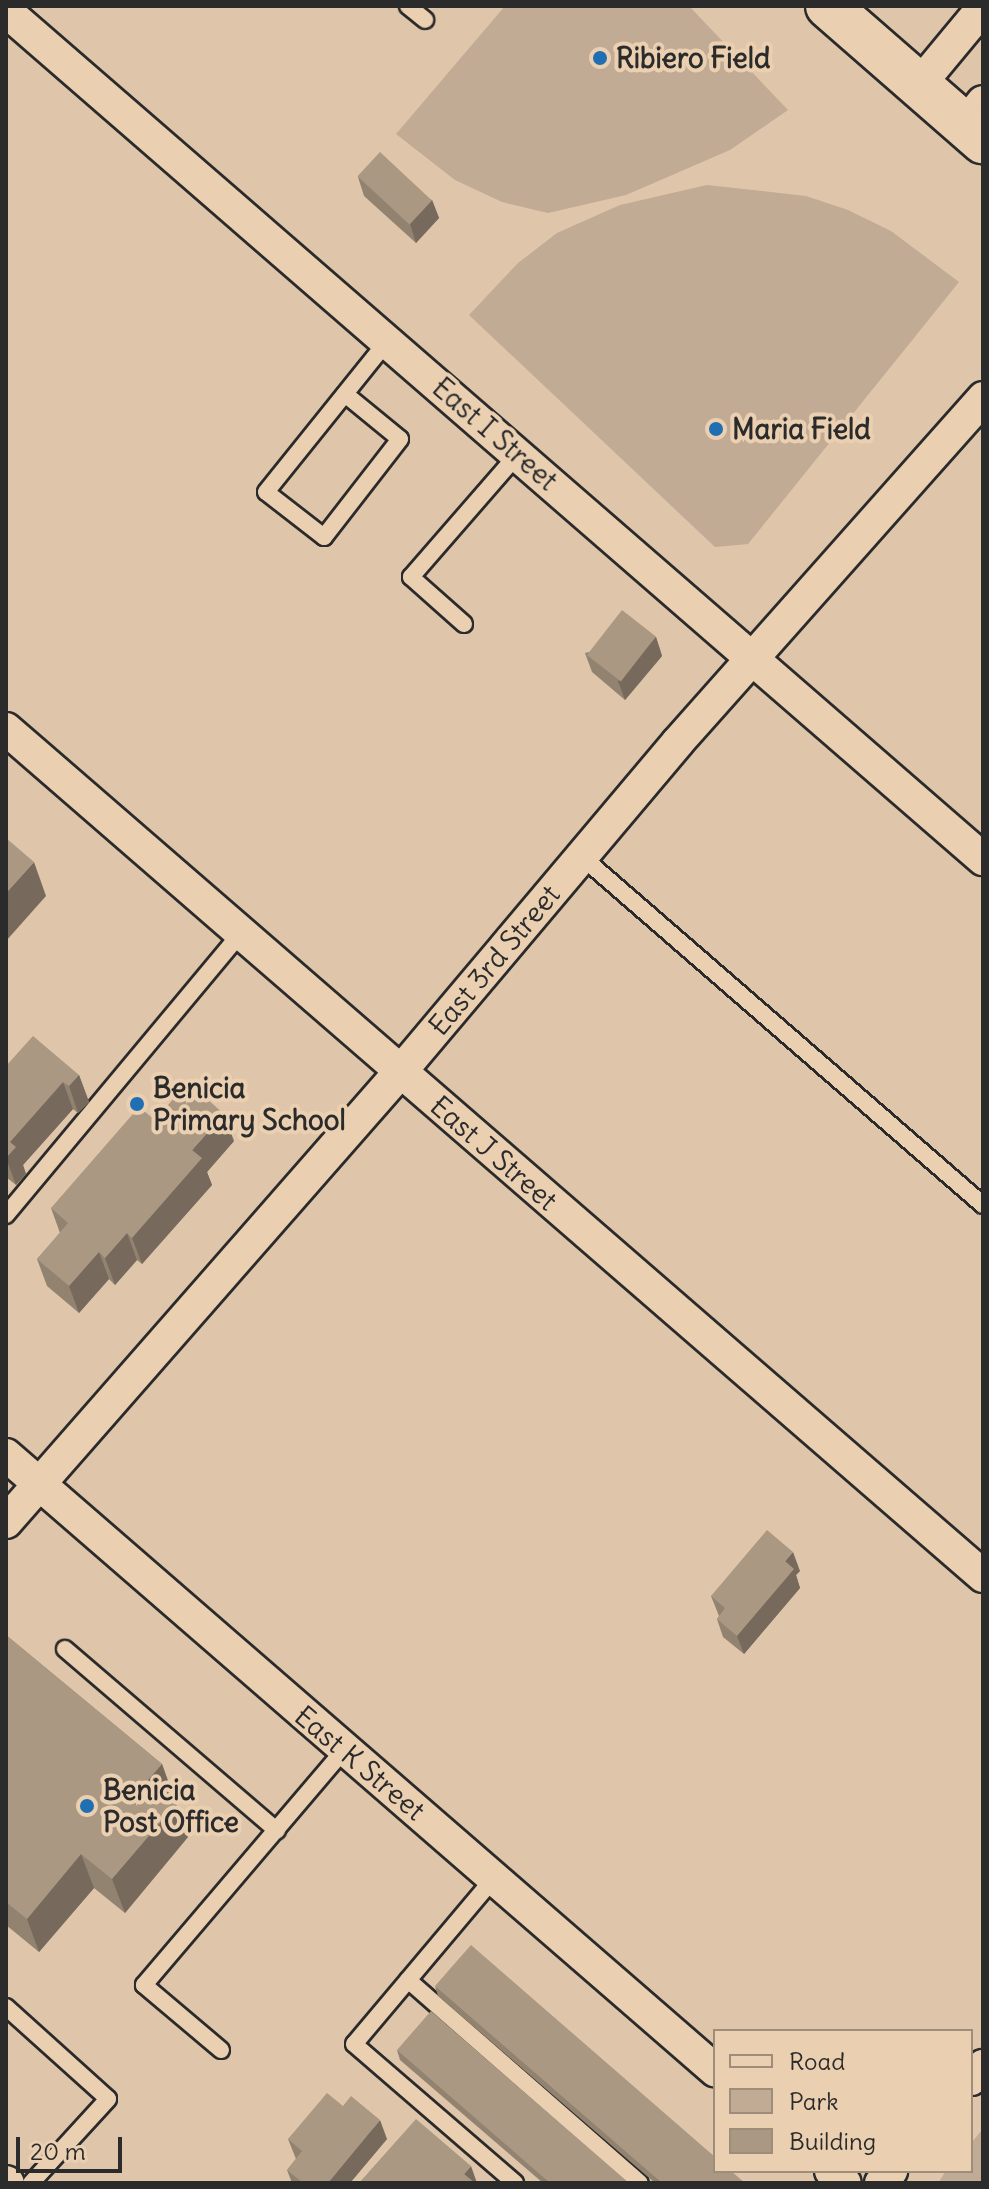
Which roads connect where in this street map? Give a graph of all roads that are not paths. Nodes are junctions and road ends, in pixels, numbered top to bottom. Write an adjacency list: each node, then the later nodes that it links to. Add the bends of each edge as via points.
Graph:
1 (408, 6): 5 (lane)
2 (828, 6): 6 (street)
3 (983, 8): 6 (street)
4 (6, 11): 8 (street, East I Street)
5 (425, 20)
6 (919, 85): 7 (street)
7 (977, 123)
8 (388, 340): 9 (lane); 11 (street, East I Street)
9 (345, 394): 9 (lane, via 266,492 324,537 400,439)
10 (983, 398): 13 (street, East 3rd Street)
11 (518, 454): 12 (lane, via 411,577); 13 (street, East I Street)
12 (464, 624)
13 (753, 658): 15 (street, East 3rd Street); 16 (street, East I Street)
14 (6, 729): 17 (street, East J Street)
15 (581, 856): 18 (street, East 3rd Street); 19 (lane)
16 (983, 859)
17 (241, 933): 18 (street, East J Street); 20 (lane)
18 (401, 1071): 22 (street, East 3rd Street); 24 (street, East J Street)
19 (983, 1205)
20 (6, 1215)
21 (6, 1455): 22 (street, East K Street)
22 (38, 1484): 23 (street, East 3rd Street); 26 (street, East K Street)
23 (6, 1522)
24 (983, 1576)
25 (65, 1649): 27 (lane)
26 (344, 1750): 27 (lane); 28 (street, East K Street)
27 (277, 1831): 31 (lane, via 144,1985)
28 (494, 1878): 29 (lane); 32 (street, East K Street)
29 (408, 1980): 34 (lane, via 354,2044); 35 (lane)
30 (6, 2007): 33 (lane, via 108,2099)
31 (221, 2050)
32 (713, 2068)
33 (31, 2183)
34 (515, 2183)
35 (640, 2183)

